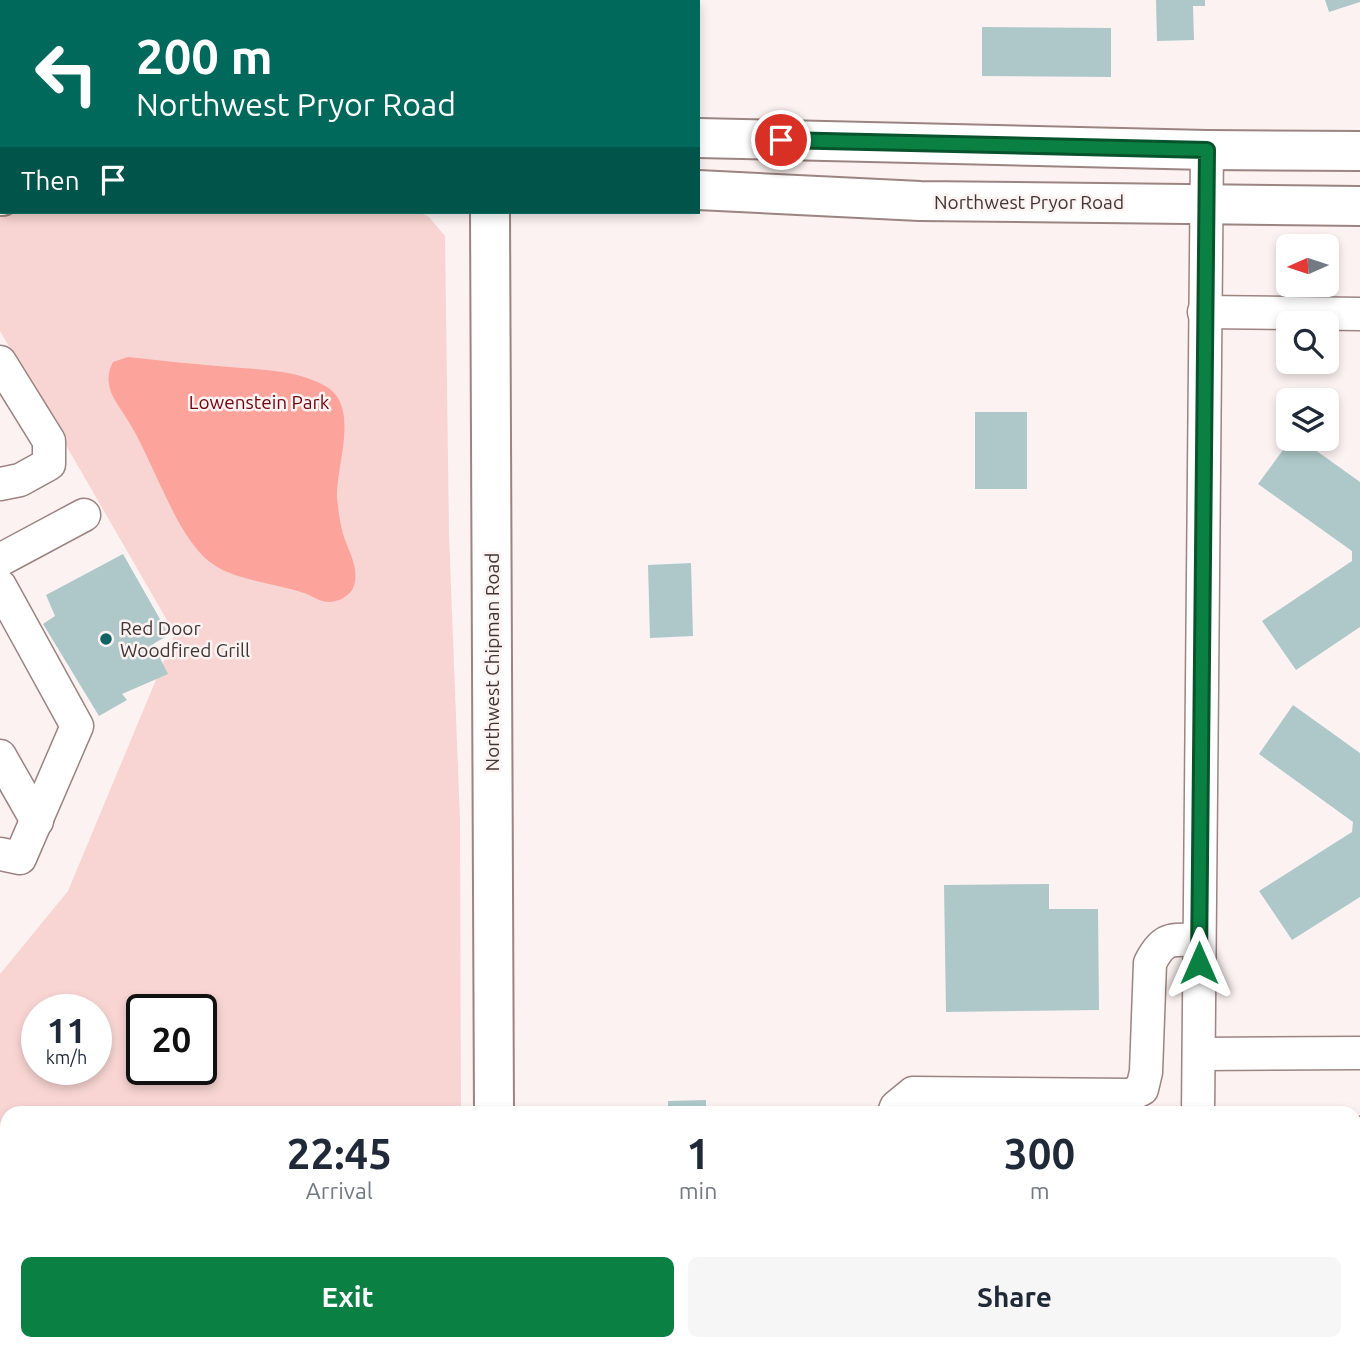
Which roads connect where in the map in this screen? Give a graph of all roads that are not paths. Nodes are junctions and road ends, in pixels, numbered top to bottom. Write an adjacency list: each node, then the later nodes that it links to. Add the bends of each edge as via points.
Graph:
1 (700, 138): 2 (main road)
2 (1207, 150): 3 (main road); 5 (lane)
3 (1360, 151)
4 (700, 190): 5 (main road, Northwest Pryor Road, via 919,201)
5 (1205, 204): 6 (main road, Northwest Pryor Road); 8 (lane)
6 (1360, 206)
7 (490, 214): 22 (main road, Northwest Chipman Road)
8 (1204, 312): 9 (lane); 18 (lane)
9 (1360, 314)
10 (0, 362): 11 (lane, via 49,441 49,464)
11 (7, 489)
12 (84, 516): 13 (lane)
13 (0, 560)
14 (0, 586): 16 (lane, via 77,726)
15 (0, 756): 16 (lane)
16 (37, 821): 17 (lane, via 20,858)
17 (0, 854)
18 (1199, 940): 19 (lane); 21 (lane, via 1172,940 1158,947 1150,962)
19 (1199, 1054): 20 (lane); 24 (lane)
20 (1360, 1054)
21 (1142, 1101): 23 (lane, via 1130,1095 913,1093)
22 (494, 1106)
23 (897, 1106)
24 (1198, 1106)

